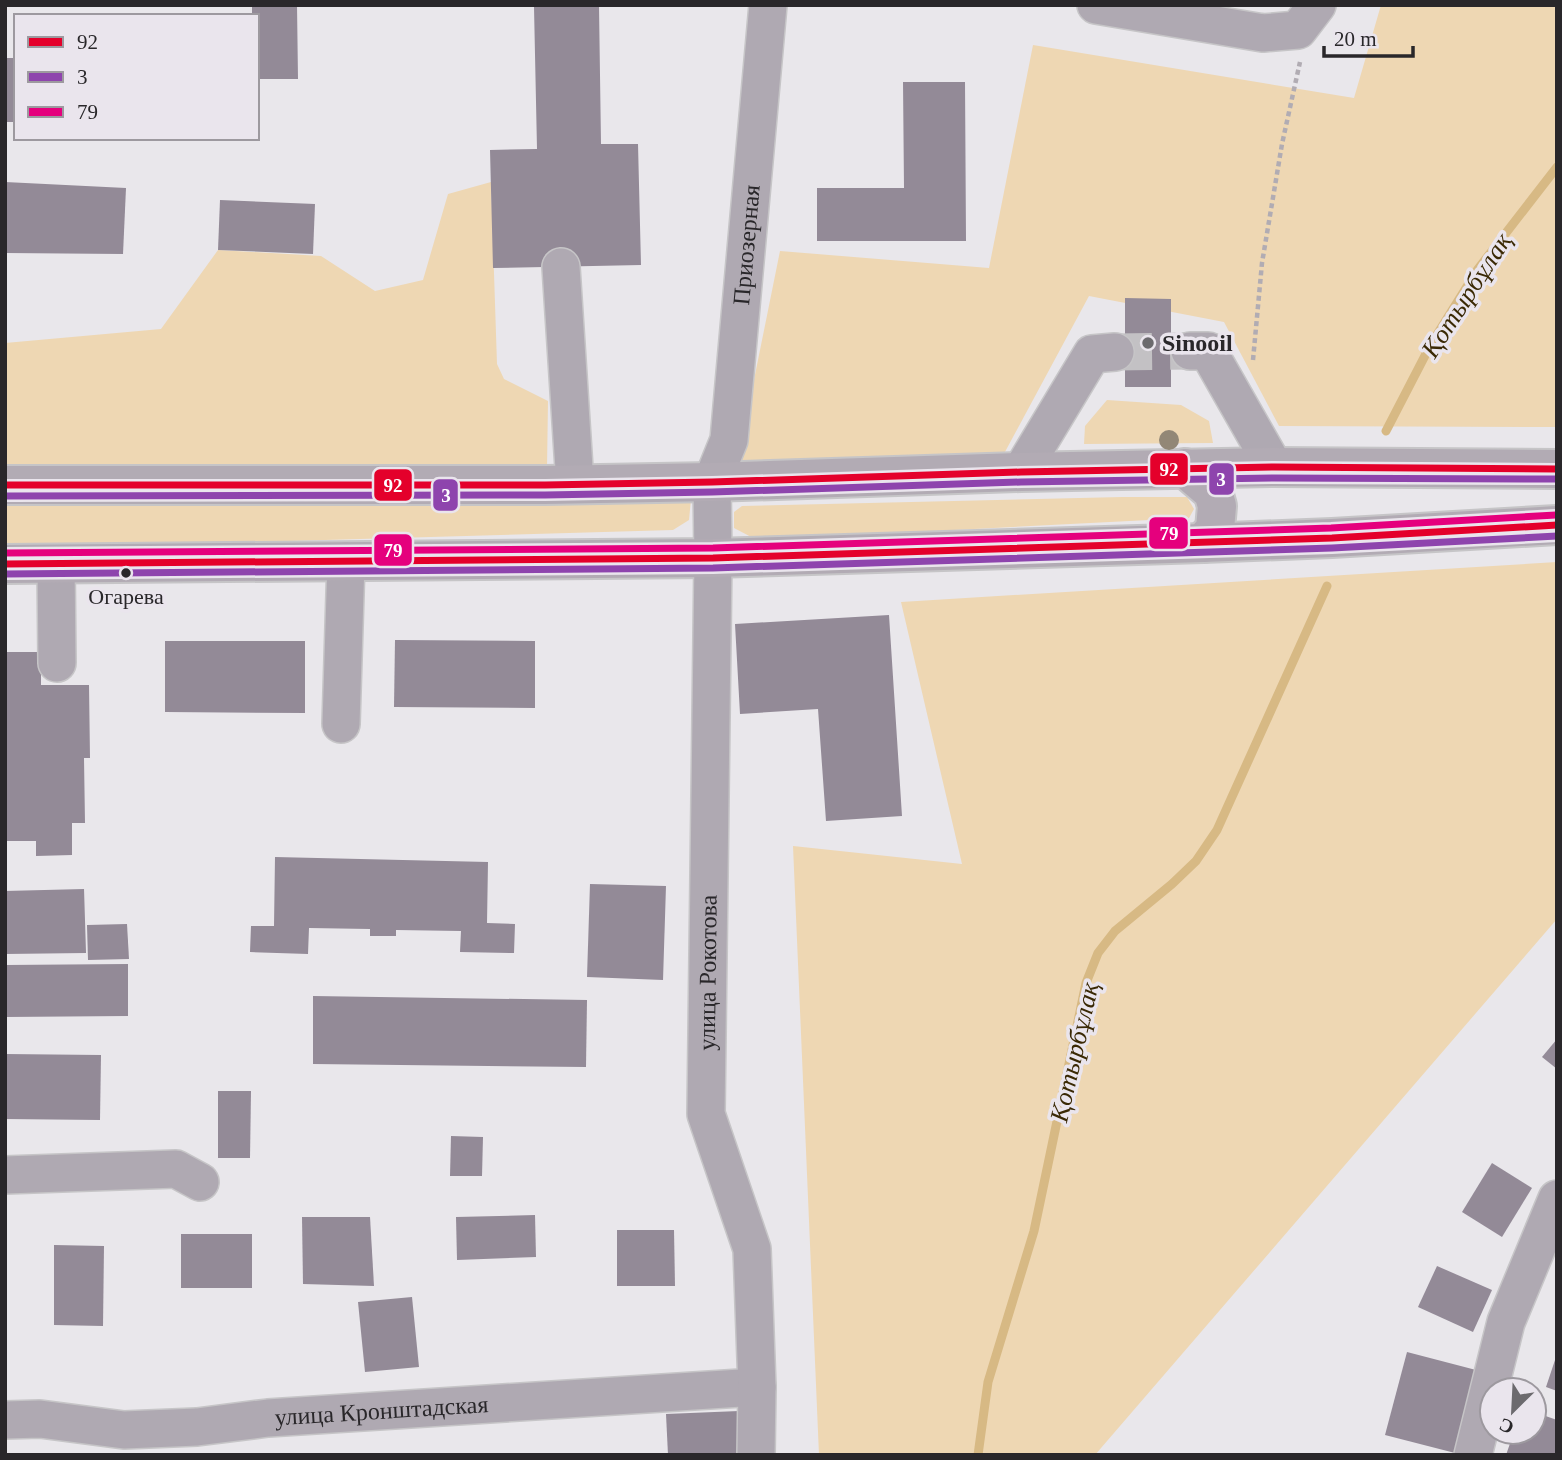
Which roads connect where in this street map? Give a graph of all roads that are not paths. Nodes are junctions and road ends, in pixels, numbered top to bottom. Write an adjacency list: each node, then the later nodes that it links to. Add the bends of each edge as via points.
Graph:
1 (768, 5): 11 (street, Приозерная, via 729,440)
2 (1096, 5): 3 (street, via 1263,33)
3 (1307, 18)
4 (561, 267): 12 (street)
5 (1190, 351): 7 (street, via 1208,351)
6 (1115, 352): 10 (street, via 1092,354)
7 (1274, 467): 8 (main road); 9 (main road)
8 (1185, 468): 10 (main road); 15 (main road, via 1213,492 1217,506 1214,529)
9 (1557, 468)
10 (1021, 472): 11 (main road)
11 (712, 482): 12 (main road); 16 (street, улица Рокотова)
12 (575, 484): 13 (main road)
13 (5, 485)
14 (1557, 524): 15 (main road)
15 (1203, 543): 16 (main road)
16 (713, 558): 17 (main road); 25 (street, улица Рокотова, via 706,1114 751,1249)
17 (346, 561): 19 (main road); 21 (street)
18 (5, 564): 19 (main road)
19 (57, 564): 20 (street)
20 (57, 663)
21 (341, 724)
22 (5, 1175): 23 (street, via 176,1169)
23 (200, 1182)
24 (1557, 1199): 28 (street, via 1506,1322)
25 (757, 1387): 26 (street, улица Кронштадская, via 268,1418 185,1428 124,1430 40,1419); 27 (street, улица Рокотова)
26 (5, 1420)
27 (756, 1455)
28 (1473, 1455)

